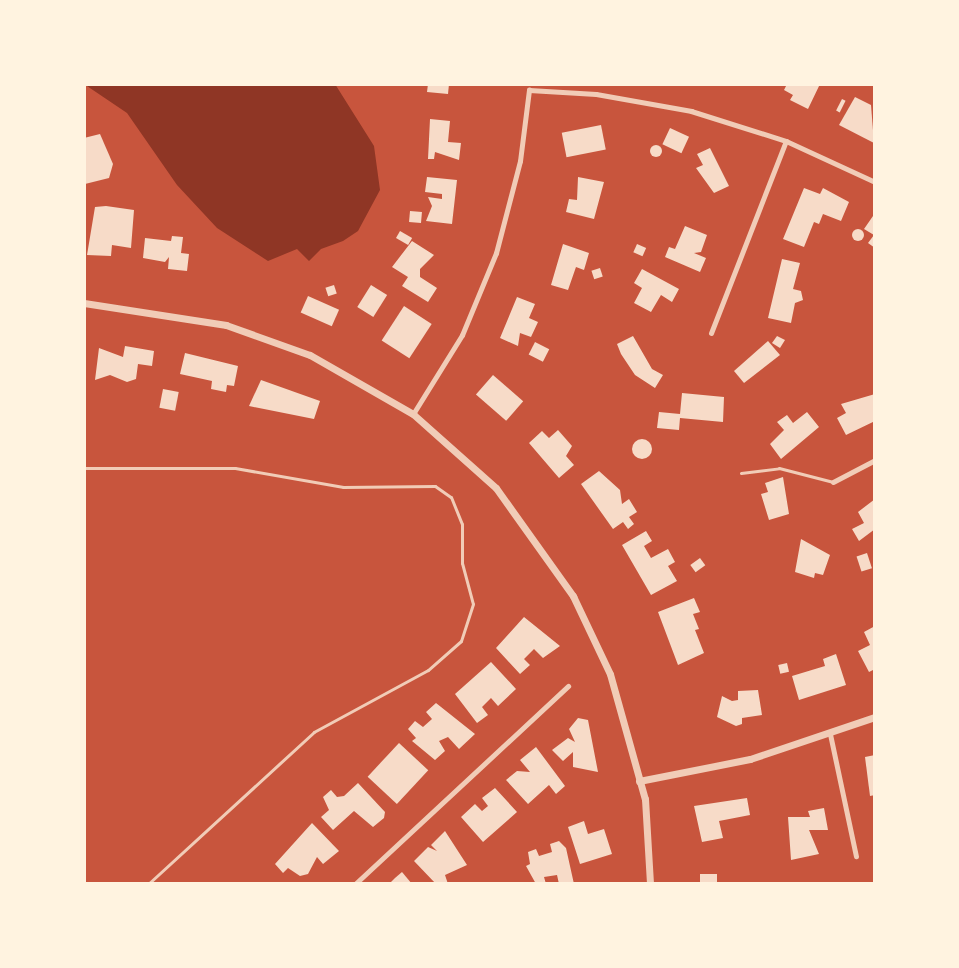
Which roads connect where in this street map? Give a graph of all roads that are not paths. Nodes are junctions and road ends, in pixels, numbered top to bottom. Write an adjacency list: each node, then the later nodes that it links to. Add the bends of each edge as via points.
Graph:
1 (526, 87): 2 (street, via 642,101); 6 (street, via 520,161 496,253 462,335)
2 (786, 141): 3 (street); 5 (street)
3 (875, 182)
4 (84, 303): 6 (street, via 186,316 267,338 342,371)
5 (711, 333)
6 (413, 414): 14 (street, via 496,488 567,585 610,674)
7 (875, 460): 10 (street)
8 (84, 468): 16 (lane, via 235,468 343,487 435,486 451,497 462,524 462,563 473,604 461,641 428,670 306,739)
9 (741, 473): 10 (lane, via 779,468)
10 (833, 482)
11 (568, 686): 17 (street)
12 (875, 717): 13 (street)
13 (830, 734): 14 (street, via 750,759); 15 (street)
14 (639, 781): 18 (street)
15 (856, 856)
16 (148, 884)
17 (355, 884)
18 (650, 884)

